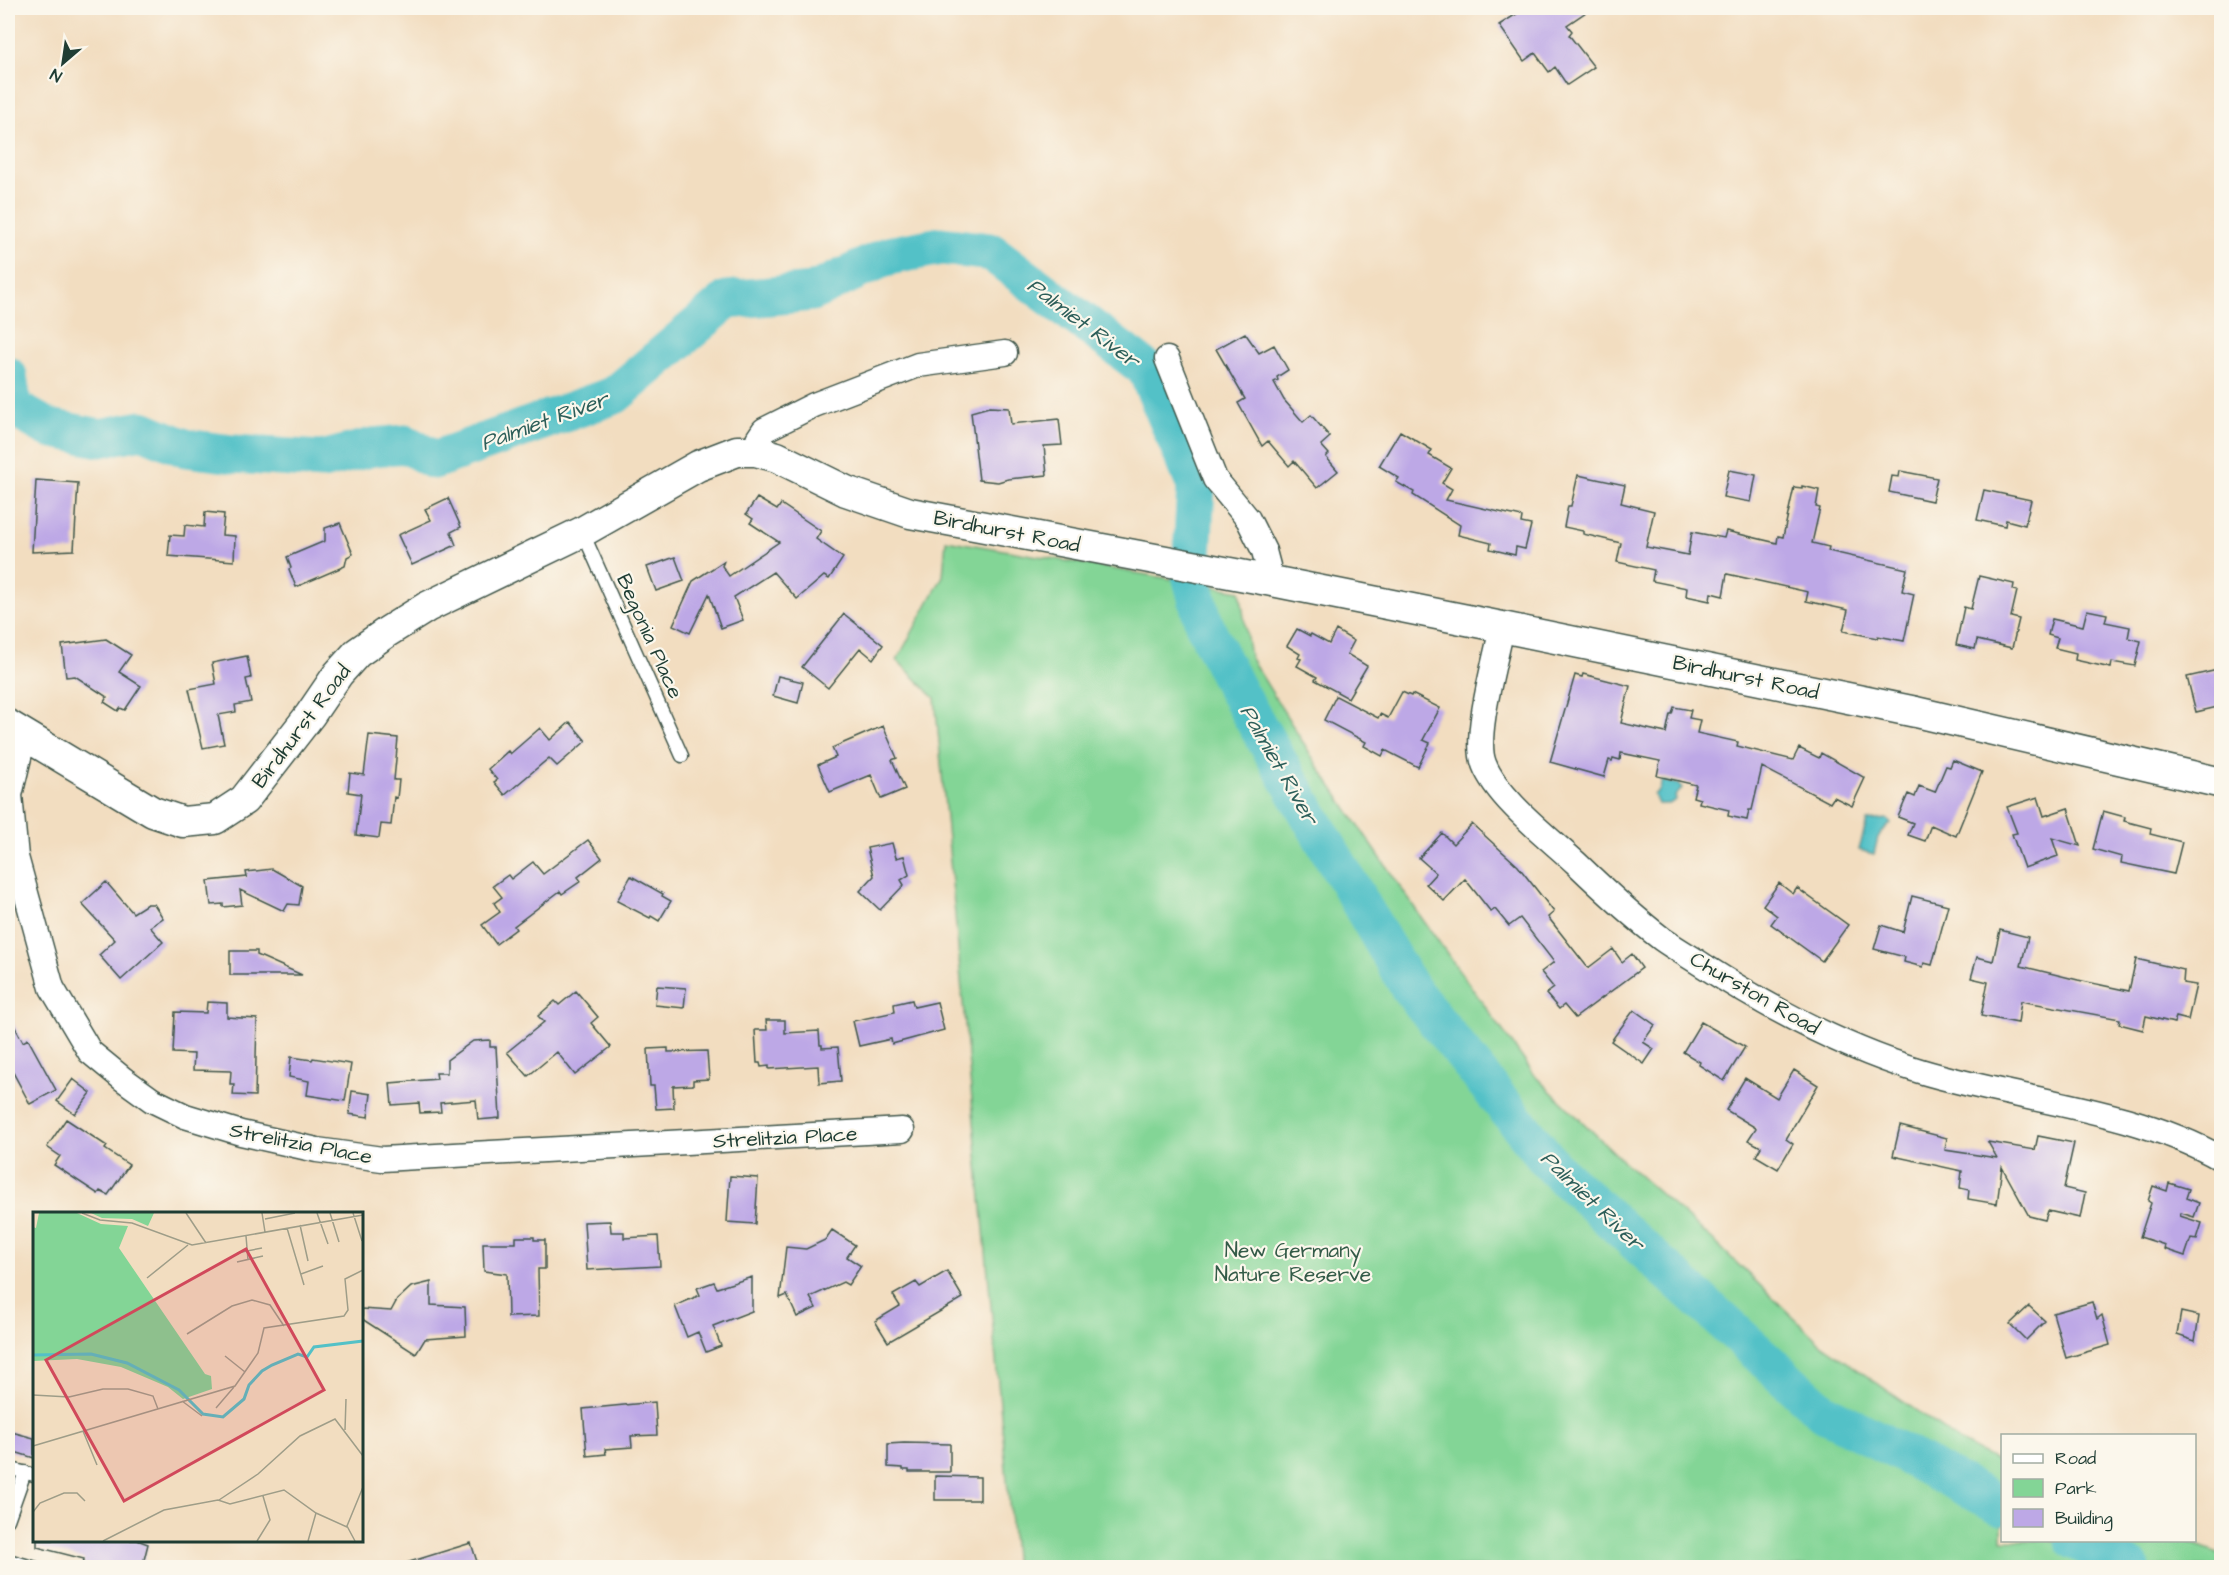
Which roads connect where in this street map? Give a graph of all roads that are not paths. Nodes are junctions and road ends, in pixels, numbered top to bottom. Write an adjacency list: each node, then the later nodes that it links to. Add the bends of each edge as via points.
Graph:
1 (1005, 353): 3 (street, via 918,365 825,401 764,430)
2 (1167, 358): 5 (street, via 1215,479 1248,519 1264,551)
3 (756, 451): 4 (street, Birdhurst Road, via 737,451 698,466); 5 (street, Birdhurst Road, via 777,457 846,491 910,513)
4 (582, 532): 7 (street, Birdhurst Road, via 427,607 357,653 256,787 244,800 214,819 183,822 153,812); 8 (lane, Begonia Place)
5 (1255, 578): 6 (street, Birdhurst Road)
6 (1502, 627): 9 (street, Birdhurst Road, via 1916,712); 11 (street, Churston Road, via 1484,717 1484,763 1509,799 1662,939 1758,999 1879,1057 2164,1131)
7 (19, 731): 10 (street, Strelitzia Place, via 20,753 10,795 16,857 52,988 90,1052 152,1100 185,1116 316,1150 382,1159)
8 (682, 756)
9 (2222, 783)
10 (902, 1130)
11 (2222, 1159)
12 (8, 1467): 13 (lane)
13 (30, 1474): 14 (lane)
14 (8, 1520)
15 (8, 1560): 16 (lane)
16 (36, 1568)

